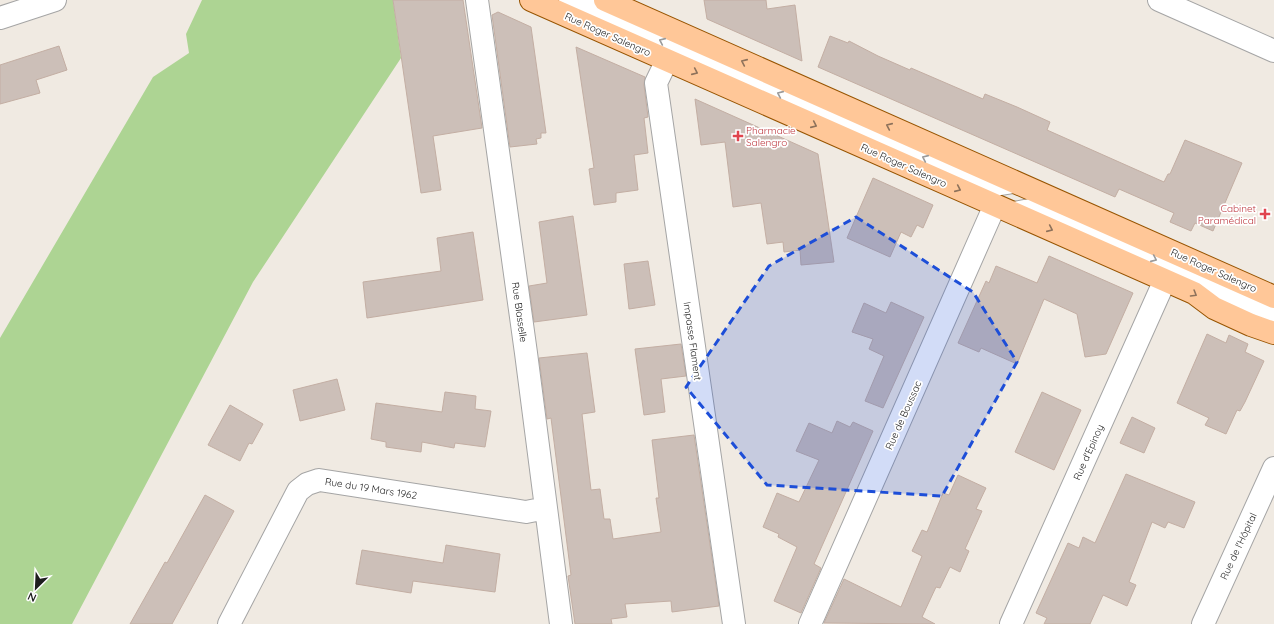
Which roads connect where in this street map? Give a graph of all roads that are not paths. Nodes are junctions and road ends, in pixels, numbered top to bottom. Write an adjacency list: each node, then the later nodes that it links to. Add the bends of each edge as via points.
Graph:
1 (54, 0): 7 (street)
2 (477, 0): 17 (street, Rue Blasselle)
3 (531, 0): 9 (main road, Rue Roger Salengro)
4 (570, 0): 10 (street, one-way to 4, via 988,186)
5 (605, 0): 10 (main road, Rue Roger Salengro, one-way to 5)
6 (1159, 0): 8 (street)
7 (0, 18)
8 (1274, 51)
9 (667, 60): 11 (main road, Rue Roger Salengro, one-way to 11); 20 (street, Impasse Flament, via 656,83)
10 (1014, 182): 13 (main road, Rue Roger Salengro)
11 (1005, 209): 12 (main road, Rue Roger Salengro, one-way to 12); 14 (street, one-way to 14, via 1040,208 1259,306); 21 (street, Rue de Boussac)
12 (1165, 280): 15 (main road, Rue Roger Salengro, one-way to 15, via 1194,293 1214,308); 22 (street, Rue d'Epinoy)
13 (1274, 297)
14 (1274, 316)
15 (1274, 333)
16 (1274, 468): 23 (street, Rue de l'Hôpital)
17 (546, 508): 18 (street, Rue du 19 Mars 1962, via 526,512 319,480 307,484 298,491); 19 (street, Rue Blasselle)
18 (229, 624)
19 (561, 624)
20 (734, 624)
21 (810, 624)
22 (1012, 624)
23 (1202, 624)

